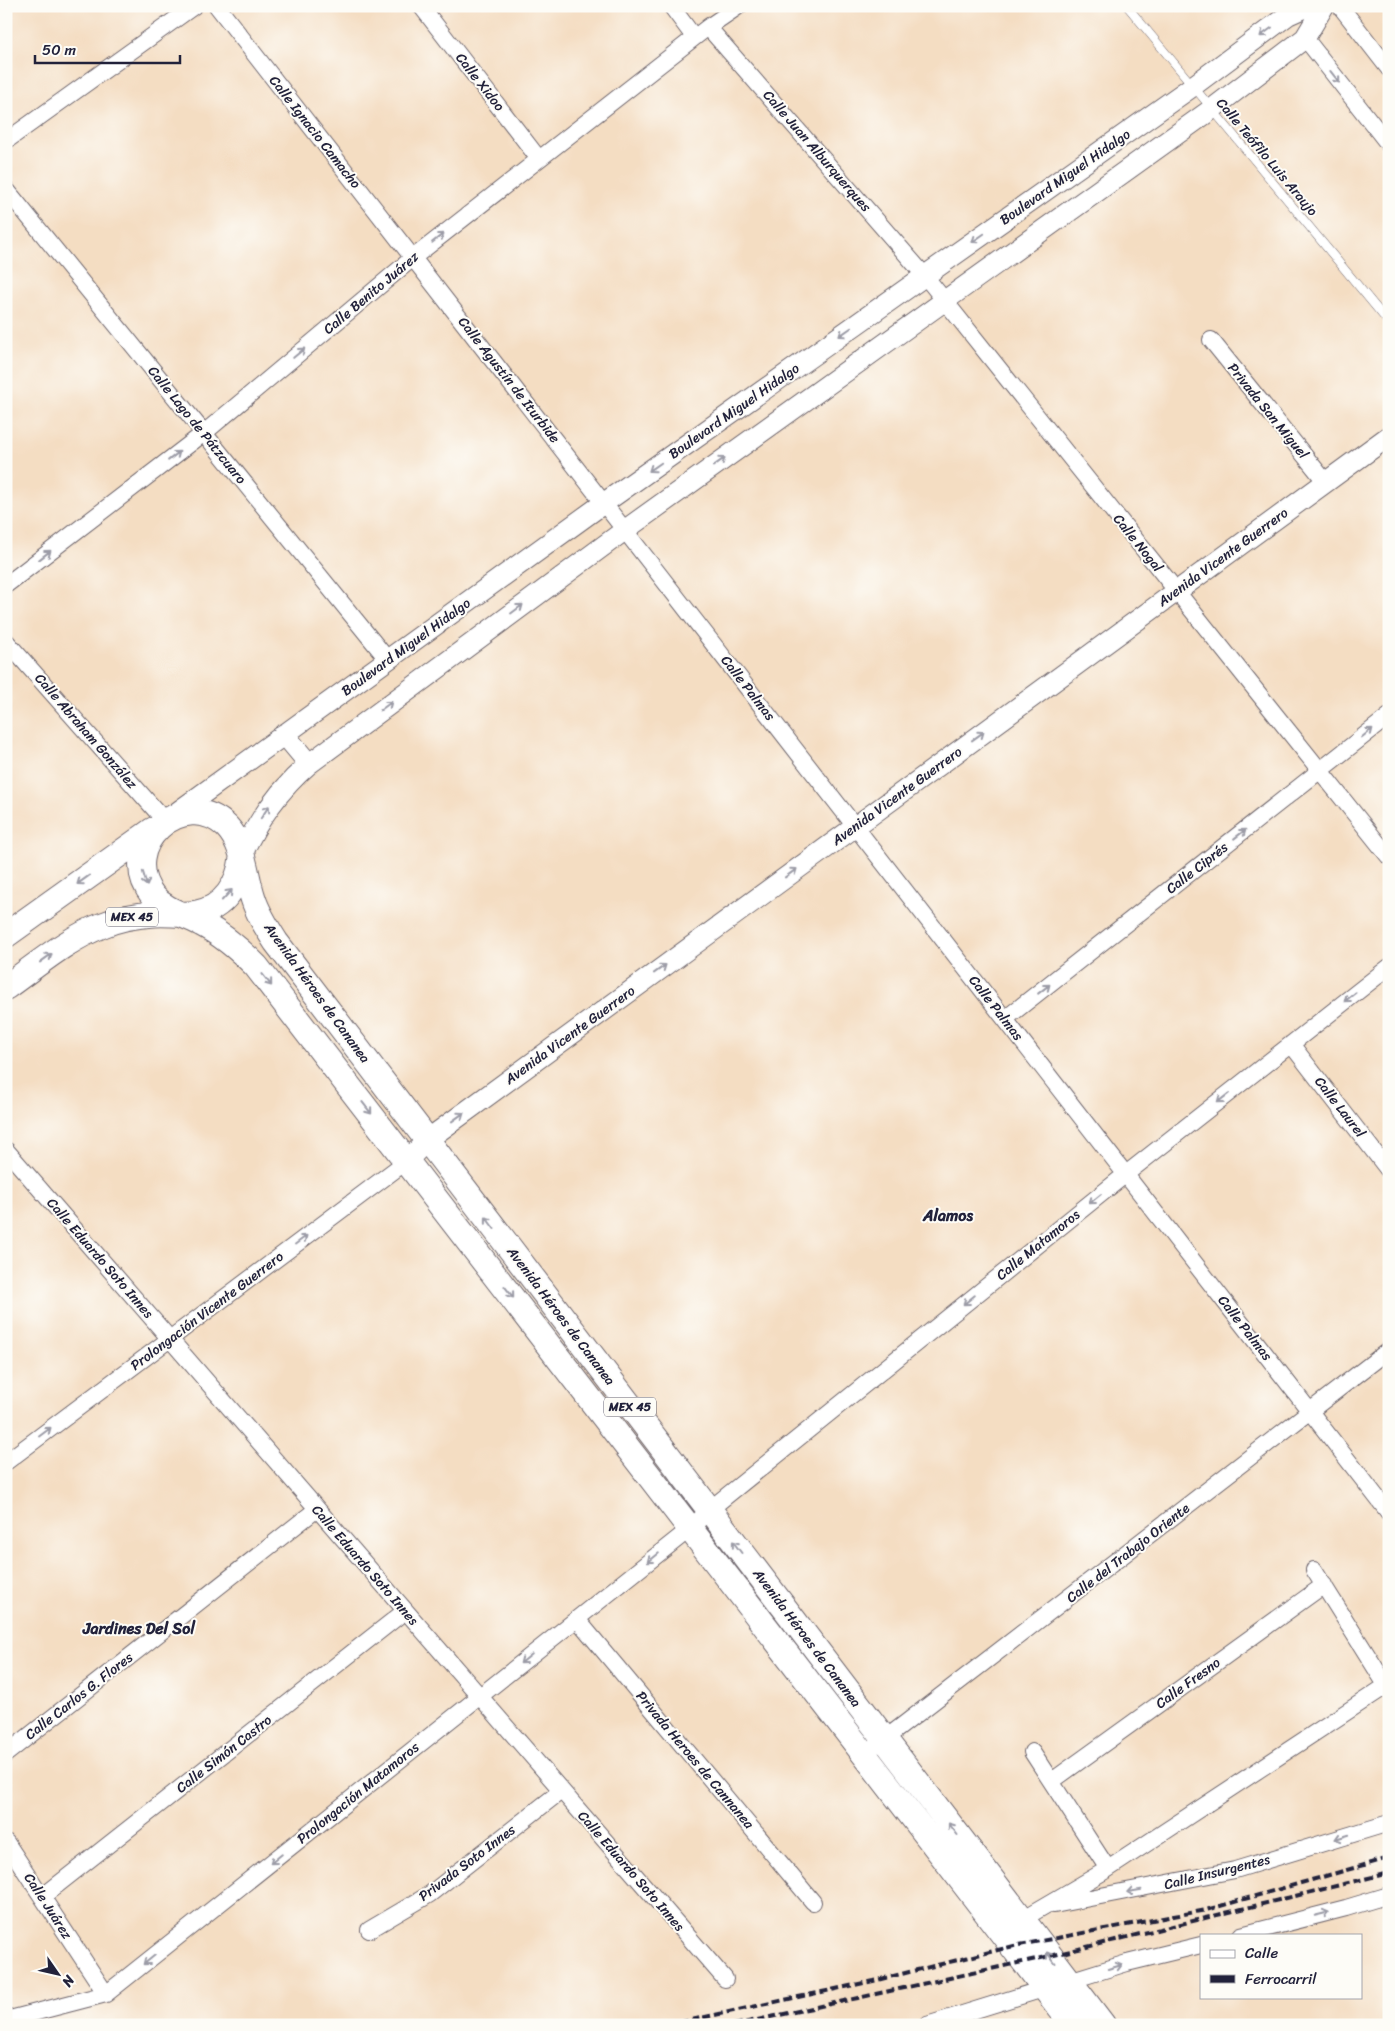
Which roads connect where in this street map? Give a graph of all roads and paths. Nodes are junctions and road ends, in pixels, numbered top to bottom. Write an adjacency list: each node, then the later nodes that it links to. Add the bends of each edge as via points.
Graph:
1 (194, 6): 17 (street)
2 (217, 6): 21 (street, Calle Ignacio Camacho)
3 (421, 6): 19 (street, Calle Xidoo)
4 (671, 6): 12 (street)
5 (740, 6): 11 (street, Calle Benito Juárez)
6 (1127, 6): 15 (lane, Calle Teófilo Luis Araujo)
7 (1308, 6): 10 (street, Boulevard Miguel Hidalgo)
8 (1324, 6): 13 (street)
9 (1340, 6): 14 (street)
10 (1285, 11): 13 (street); 15 (street, Boulevard Miguel Hidalgo, one-way to 15)
11 (708, 26): 12 (street, Calle Benito Juárez); 22 (street, Calle Juan Alburquerques)
12 (694, 37): 19 (street, Calle Benito Juárez)
13 (1305, 38): 16 (street); 18 (street, one-way to 18)
14 (1389, 69)
15 (1193, 86): 16 (lane, Calle Teófilo Luis Araujo); 22 (street, Boulevard Miguel Hidalgo, one-way to 22)
16 (1212, 109): 23 (street); 24 (lane, Calle Teófilo Luis Araujo)
17 (6, 141)
18 (1389, 145)
19 (540, 159): 21 (street, Calle Benito Juárez, one-way to 19)
20 (6, 189): 26 (street, Calle Lago de Pátzcuaro)
21 (414, 257): 26 (street, Calle Benito Juárez, one-way to 21); 29 (street, Calle Agustín de Iturbide)
22 (926, 276): 23 (street, Calle Nogal); 29 (street, Boulevard Miguel Hidalgo, one-way to 29)
23 (944, 299): 30 (street, one-way to 23); 32 (street, Calle Nogal)
24 (1389, 323)
25 (1211, 340): 28 (street, Privada San Miguel)
26 (204, 433): 31 (street, Calle Benito Juárez, one-way to 26); 34 (street, Calle Lago de Pátzcuaro)
27 (1389, 436): 28 (street, Avenida Vicente Guerrero)
28 (1325, 481): 32 (street, Avenida Vicente Guerrero)
29 (604, 503): 30 (street, Calle Palmas); 34 (street, Boulevard Miguel Hidalgo)
30 (625, 530): 37 (street, one-way to 30); 40 (street, Calle Palmas)
31 (6, 585)
32 (1177, 591): 38 (street, Calle Nogal); 40 (street, Avenida Vicente Guerrero, one-way to 32)
33 (6, 641): 39 (street, Calle Abraham González)
34 (388, 660): 36 (street, Boulevard Miguel Hidalgo)
35 (1389, 716): 38 (street, Calle Ciprés, one-way to 35)
36 (284, 734): 37 (street); 39 (street, Boulevard Miguel Hidalgo)
37 (309, 764): 41 (street, one-way to 37, via 276,796)
38 (1320, 771): 42 (street, Calle Nogal); 47 (street, Calle Ciprés, one-way to 38)
39 (165, 822): 41 (main road, Avenida Héroes de Cananea / MEX 45, via 180,815 197,814 213,818 232,833); 43 (main road, Avenida Héroes de Cananea / MEX 45, one-way to 43, via 152,833 144,848 141,865 144,882 153,897 166,908); 44 (main road, MEX 45, one-way to 44)
40 (855, 826): 47 (street, Calle Palmas); 49 (street, Avenida Vicente Guerrero, one-way to 40)
41 (242, 855): 43 (main road, MEX 45, one-way to 41, via 198,913 225,898 241,871); 49 (main road, Avenida Héroes de Cananea / MEX 45, via 254,901 276,942)
42 (1389, 857)
43 (182, 914): 46 (main road, MEX 45, one-way to 43, via 80,935 104,924 130,917); 51 (main road, Avenida Héroes de Cananea / MEX 45, one-way to 51, via 222,936 256,966)
44 (6, 935)
45 (1389, 967): 48 (street, Calle Matamoros, one-way to 48)
46 (6, 987)
47 (1005, 1019): 53 (street, Calle Palmas)
48 (1291, 1044): 52 (street, Calle Laurel); 53 (street, Calle Matamoros, one-way to 53)
49 (427, 1140): 51 (street, Avenida Vicente Guerrero); 59 (main road, Avenida Héroes de Cananea / MEX 45, one-way to 49)
50 (6, 1150): 54 (street, Calle Eduardo Soto Innes)
51 (408, 1160): 54 (street, Prolongación Vicente Guerrero, one-way to 51); 61 (main road, Avenida Héroes de Cananea / MEX 45, one-way to 61)
52 (1389, 1171)
53 (1126, 1174): 56 (street, Calle Palmas); 59 (street, Calle Matamoros, one-way to 59)
54 (170, 1339): 57 (street, Prolongación Vicente Guerrero, one-way to 54); 58 (street, Calle Eduardo Soto Innes)
55 (1389, 1350): 56 (street, Calle del Trabajo Oriente)
56 (1311, 1412): 60 (street, Calle Palmas); 68 (street, Calle del Trabajo Oriente)
57 (6, 1462)
58 (317, 1508): 64 (street, Calle Eduardo Soto Innes); 70 (street, Calle Carlos G. Flores)
59 (709, 1510): 61 (street, Calle Matamoros); 68 (main road, Avenida Héroes de Cananea / MEX 45, one-way to 59)
60 (1389, 1513)
61 (691, 1528): 65 (street, Prolongación Matamoros, one-way to 65); 68 (main road, Avenida Héroes de Cananea / MEX 45)
62 (1314, 1570): 63 (street)
63 (1324, 1585): 66 (street); 71 (street, Calle Fresno)
64 (405, 1610): 67 (street, Calle Eduardo Soto Innes); 77 (street, Calle Simón Castro)
65 (577, 1619): 67 (street, Prolongación Matamoros, one-way to 67); 78 (street, Privada Heroes de Cannanea)
66 (1387, 1684): 75 (street)
67 (480, 1696): 72 (street, Calle Eduardo Soto Innes); 85 (street, Prolongación Matamoros, one-way to 85)
68 (875, 1747): 79 (main road, Avenida Héroes de Cananea / MEX 45)
69 (1032, 1752): 71 (street)
70 (6, 1754)
71 (1052, 1781): 75 (street)
72 (561, 1791): 80 (street, Privada Soto Innes, via 430,1894); 83 (street, Calle Eduardo Soto Innes)
73 (1389, 1822): 79 (street, Calle Insurgentes, one-way to 79, via 1234,1870)
74 (6, 1842): 77 (street, Calle Juárez)
75 (1108, 1869): 79 (street)
76 (1389, 1895): 81 (street, one-way to 76)
77 (42, 1897): 85 (street, Calle Juárez)
78 (813, 1902)
79 (1022, 1919): 84 (main road, Avenida Héroes de Cananea / MEX 45)
80 (369, 1930)
81 (1245, 1934)
82 (1200, 1945): 84 (street, one-way to 82)
83 (725, 1979)
84 (1057, 1985): 87 (street); 88 (main road, Avenida Héroes de Cananea / MEX 45); 89 (main road, Avenida Héroes de Cananea / MEX 45)
85 (106, 1994): 86 (street, Prolongación Matamoros)
86 (6, 2020)
87 (927, 2025)
88 (1073, 2025)
89 (1103, 2025)

